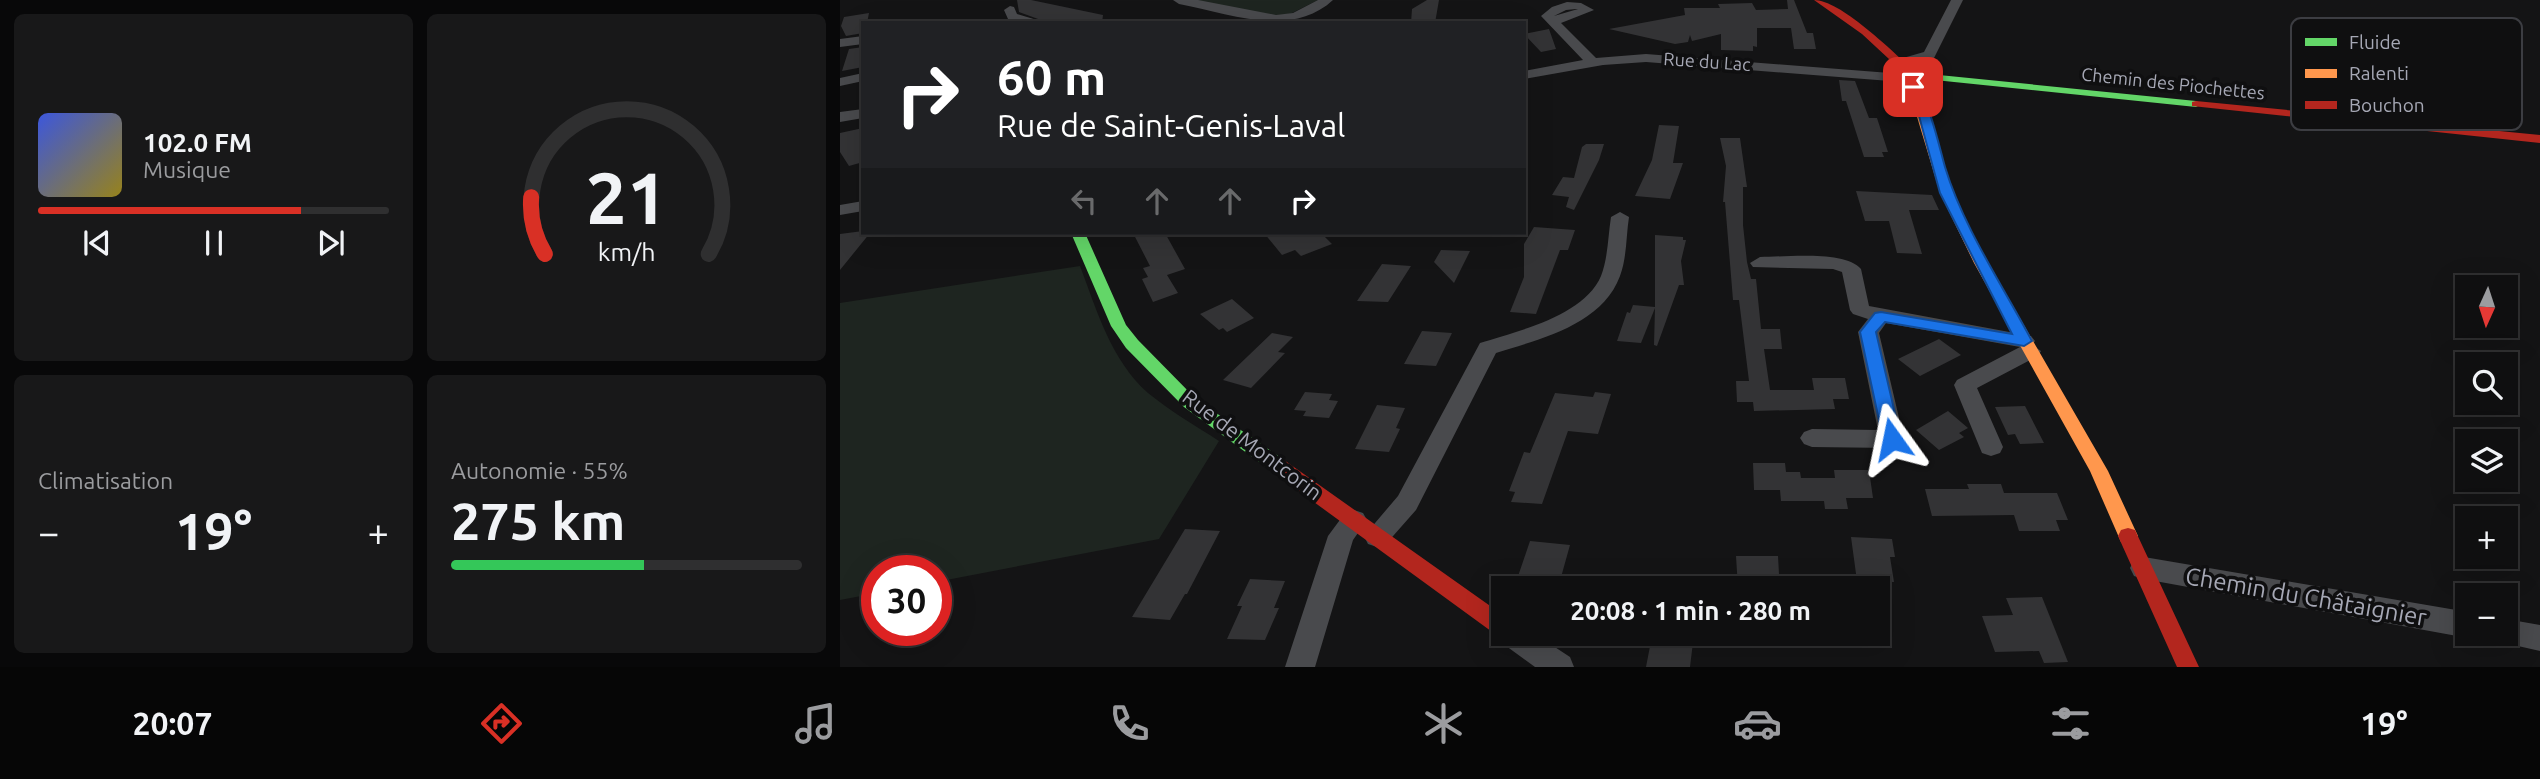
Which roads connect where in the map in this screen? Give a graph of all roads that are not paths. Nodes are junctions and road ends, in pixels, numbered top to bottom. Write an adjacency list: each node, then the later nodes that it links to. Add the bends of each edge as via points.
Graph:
1 (1179, 0): 7 (street)
2 (1327, 0): 7 (street)
3 (1818, 0): 12 (street, via 1865,32)
4 (1957, 0): 12 (street, via 1929,55)
5 (1010, 10): 6 (street, via 1013,16)
6 (1033, 21)
7 (1275, 21)
8 (1553, 22): 11 (street)
9 (861, 40): 10 (street)
10 (840, 43)
11 (1593, 63): 13 (street, Rue du Lac); 15 (street, Rue du Lac, via 1668,59)
12 (1904, 67): 15 (street); 16 (street, Chemin des Piochettes)
13 (1526, 75)
14 (861, 77): 17 (street)
15 (1890, 77): 18 (street)
16 (1929, 77): 18 (street, via 1928,83); 20 (street, Chemin des Piochettes)
17 (840, 82)
18 (1913, 87): 30 (street, via 1946,193)
19 (861, 113): 21 (street)
20 (2291, 114)
21 (840, 117)
22 (2451, 130): 23 (street, Chemin des Piochettes)
23 (2540, 139)
24 (861, 205): 25 (street)
25 (840, 210)
26 (1620, 217): 33 (street, via 1609,280 1584,310 1488,348 1407,503)
27 (1079, 235): 33 (street, Rue de Montcorin, via 1119,326 1132,344 1190,403)
28 (1760, 263): 29 (street, via 1836,263 1851,269 1860,310)
29 (1881, 316): 30 (street); 31 (street, via 1868,332 1892,439)
30 (2027, 346): 32 (street, via 1965,385); 34 (street, via 2099,471)
31 (1812, 438)
32 (1990, 447)
33 (1366, 528): 35 (street, Rue de Montcorin); 40 (street, via 1341,536)
34 (2144, 568): 36 (street, Chemin du Châtaignier); 42 (street)
35 (1491, 618)
36 (2455, 623)
37 (2518, 634): 38 (street)
38 (2540, 638)
39 (1529, 646): 41 (street)
40 (1300, 667)
41 (1559, 667)
42 (2188, 667)

